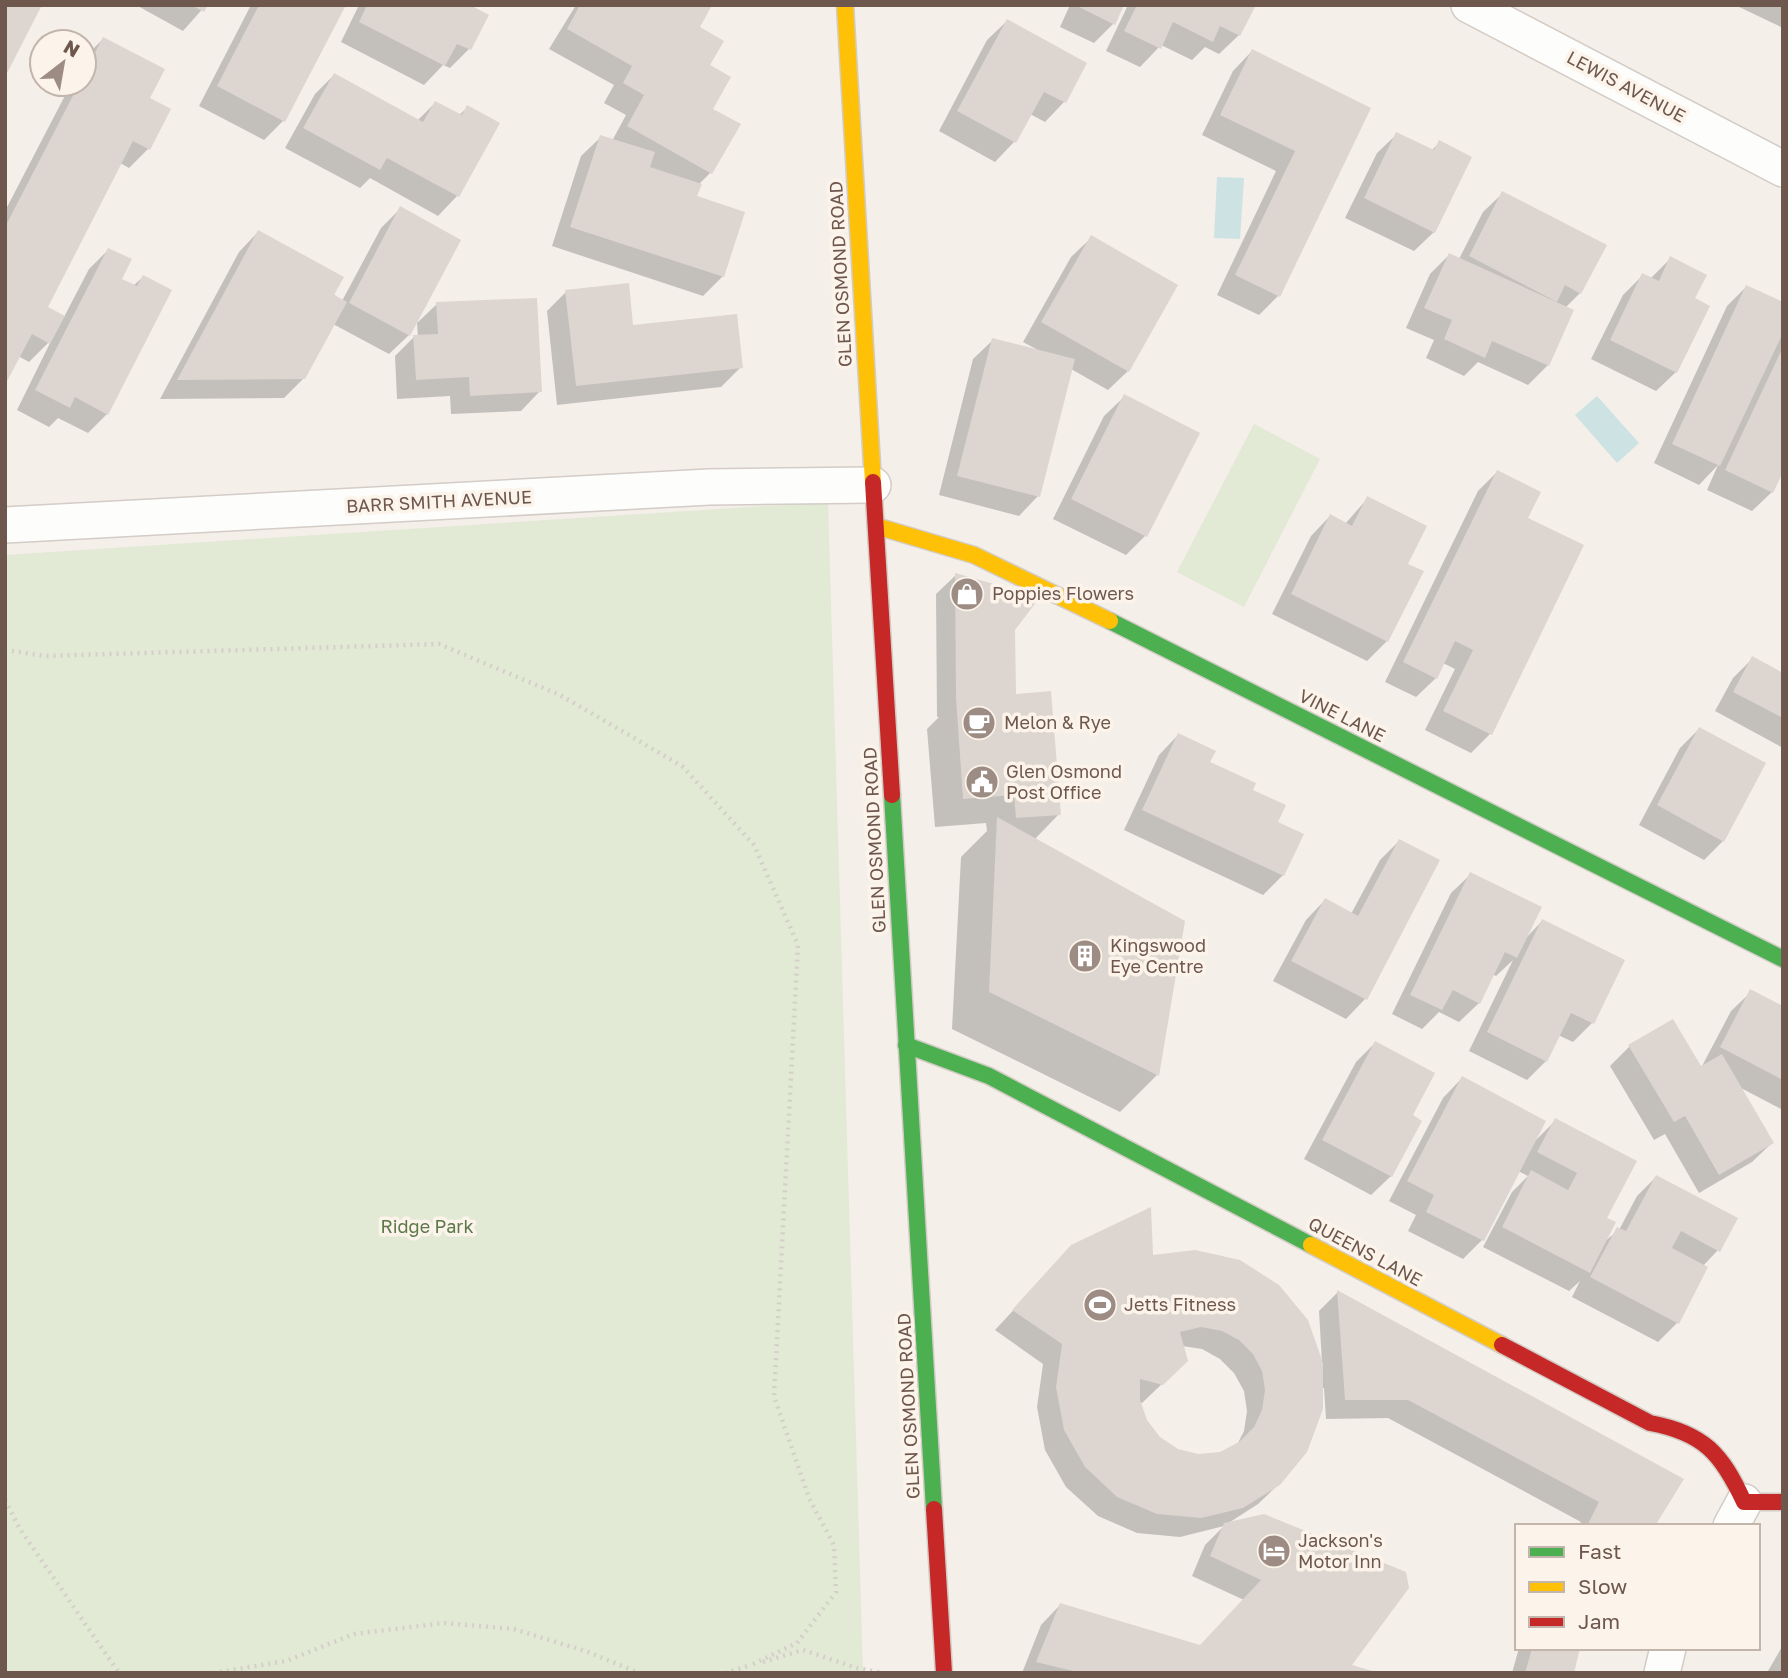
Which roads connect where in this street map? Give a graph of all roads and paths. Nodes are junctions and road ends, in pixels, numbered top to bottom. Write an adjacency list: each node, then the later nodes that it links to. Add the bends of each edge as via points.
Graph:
1 (845, 5): 4 (main road, GLEN OSMOND ROAD)
2 (1469, 5): 3 (street, LEWIS AVENUE)
3 (1783, 169)
4 (873, 485): 5 (street, BARR SMITH AVENUE, via 709,487); 6 (main road, GLEN OSMOND ROAD)
5 (5, 525)
6 (876, 526): 8 (main road, VINE LANE, via 974,555 1046,589); 9 (main road, GLEN OSMOND ROAD)
7 (5, 650): 14 (path, via 45,656 439,645 560,695 682,766 754,845 798,945 775,1396 809,1498 834,1545 836,1592 797,1643)
8 (1783, 960)
9 (906, 1045): 12 (main road, QUEENS LANE, via 989,1076 1650,1423 1697,1436 1728,1466); 20 (main road, GLEN OSMOND ROAD)
10 (5, 1500): 15 (path, via 20,1530)
11 (1783, 1502): 12 (main road, QUEENS LANE)
12 (1738, 1514)
13 (1668, 1650): 21 (street)
14 (749, 1666): 18 (path); 19 (path, via 803,1650)
15 (119, 1673)
16 (213, 1673): 17 (path, via 286,1661 354,1634 444,1623 514,1629)
17 (639, 1673)
18 (725, 1673)
19 (883, 1673)
20 (944, 1673)
21 (1662, 1673)

